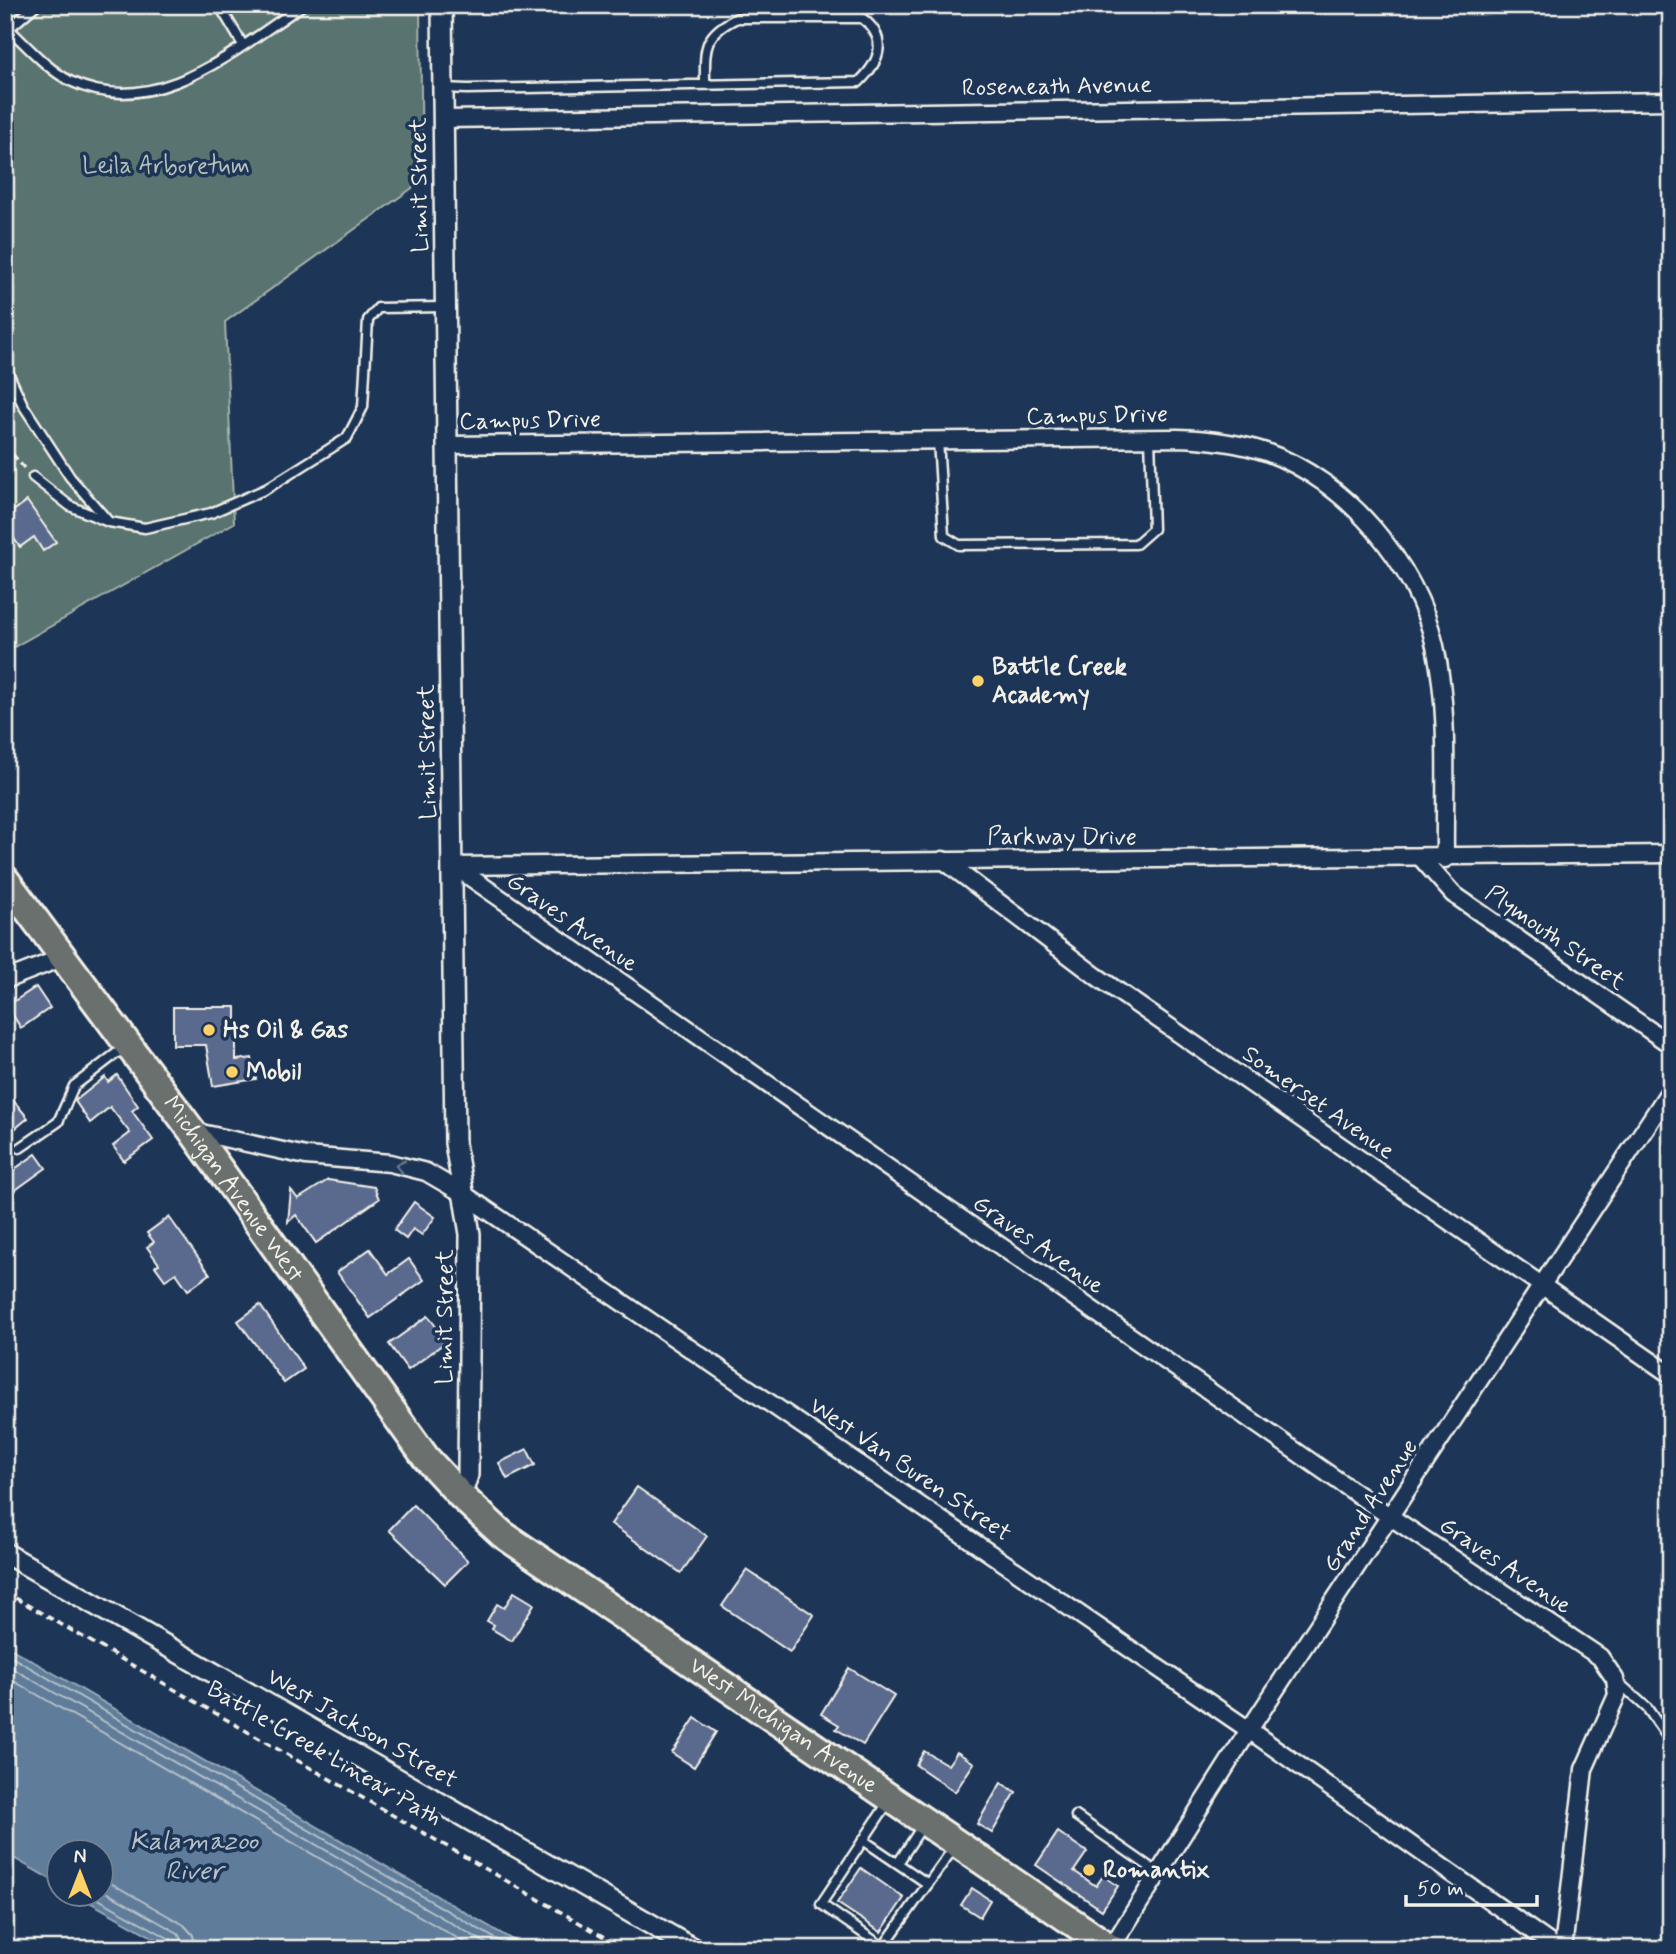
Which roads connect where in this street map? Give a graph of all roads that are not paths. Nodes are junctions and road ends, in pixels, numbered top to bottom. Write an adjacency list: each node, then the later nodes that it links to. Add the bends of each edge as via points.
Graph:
1 (36, 5): 5 (lane)
2 (219, 5): 6 (lane)
3 (303, 5): 6 (lane)
4 (442, 5): 8 (street, Limit Street)
5 (7, 30): 6 (lane, via 71,81 105,91 142,94 172,85)
6 (243, 45)
7 (705, 85): 7 (lane, via 859,82 875,67 880,43 873,27 862,18 737,18 719,27 706,44); 8 (lane)
8 (444, 88): 10 (street, Limit Street)
9 (1671, 101): 10 (street, Roseneath Avenue)
10 (444, 119): 11 (street, Limit Street)
11 (446, 306): 15 (street, Limit Street); 17 (lane, via 378,308 368,320 363,407 347,438 266,489 211,513 145,528)
12 (5, 366): 17 (lane, via 23,405 70,477)
13 (1150, 438): 14 (street, Campus Drive); 14 (lane, via 1153,529 1136,544 959,545 944,536); 20 (street, Campus Drive, via 1221,440 1267,453 1297,468 1341,498 1373,529 1398,563 1419,600 1434,645 1444,759)
14 (939, 440): 15 (street, Campus Drive)
15 (448, 445): 22 (street, Limit Street)
16 (33, 477): 17 (lane, via 70,506)
17 (109, 522)
18 (1671, 854): 20 (street, Parkway Drive)
19 (1422, 859): 20 (street, Parkway Drive); 21 (street, Parkway Drive); 27 (street, Plymouth Street, via 1453,894)
20 (1445, 859)
21 (943, 860): 22 (street, Parkway Drive); 32 (street, Somerset Avenue, via 1096,976)
22 (454, 866): 31 (street, Limit Street, via 455,1143); 35 (street, Graves Avenue)
23 (5, 879): 24 (highway, Michigan Avenue West)
24 (64, 957): 25 (street); 26 (highway, Michigan Avenue West)
25 (5, 980)
26 (128, 1044): 29 (highway, Michigan Avenue West); 30 (lane, via 74,1086 58,1122)
27 (1671, 1045)
28 (1671, 1089): 32 (street, Grand Avenue)
29 (192, 1131): 31 (street, West Van Buren Street, one-way to 29, via 426,1172 390,1163 306,1156); 34 (highway, Michigan Avenue West, via 426,1458)
30 (20, 1148)
31 (462, 1193): 34 (street, Limit Street, via 470,1234 468,1475); 38 (street, West Van Buren Street)
32 (1542, 1287): 33 (street, Somerset Avenue); 35 (street, Grand Avenue)
33 (1671, 1375)
34 (461, 1496): 40 (highway, West Michigan Avenue, via 502,1534)
35 (1391, 1517): 37 (street, Graves Avenue, via 1600,1657); 38 (street, Grand Avenue)
36 (5, 1552): 48 (street, West Jackson Street)
37 (1615, 1679): 39 (lane, via 1647,1708); 50 (street, via 1614,1707 1584,1769)
38 (1249, 1730): 46 (street, Grand Avenue); 50 (street, West Van Buren Street)
39 (1671, 1742)
40 (890, 1799): 42 (highway, West Michigan Avenue); 43 (lane)
41 (1076, 1816): 46 (lane)
42 (925, 1823): 44 (highway, West Michigan Avenue); 45 (lane)
43 (863, 1840): 45 (lane); 47 (lane, via 821,1904 883,1947)
44 (957, 1844): 47 (lane); 49 (highway, West Michigan Avenue)
45 (898, 1863): 47 (lane)
46 (1157, 1872): 49 (street, Grand Avenue)
47 (928, 1884)
48 (694, 1949)
49 (1111, 1949)
50 (1561, 1949)

